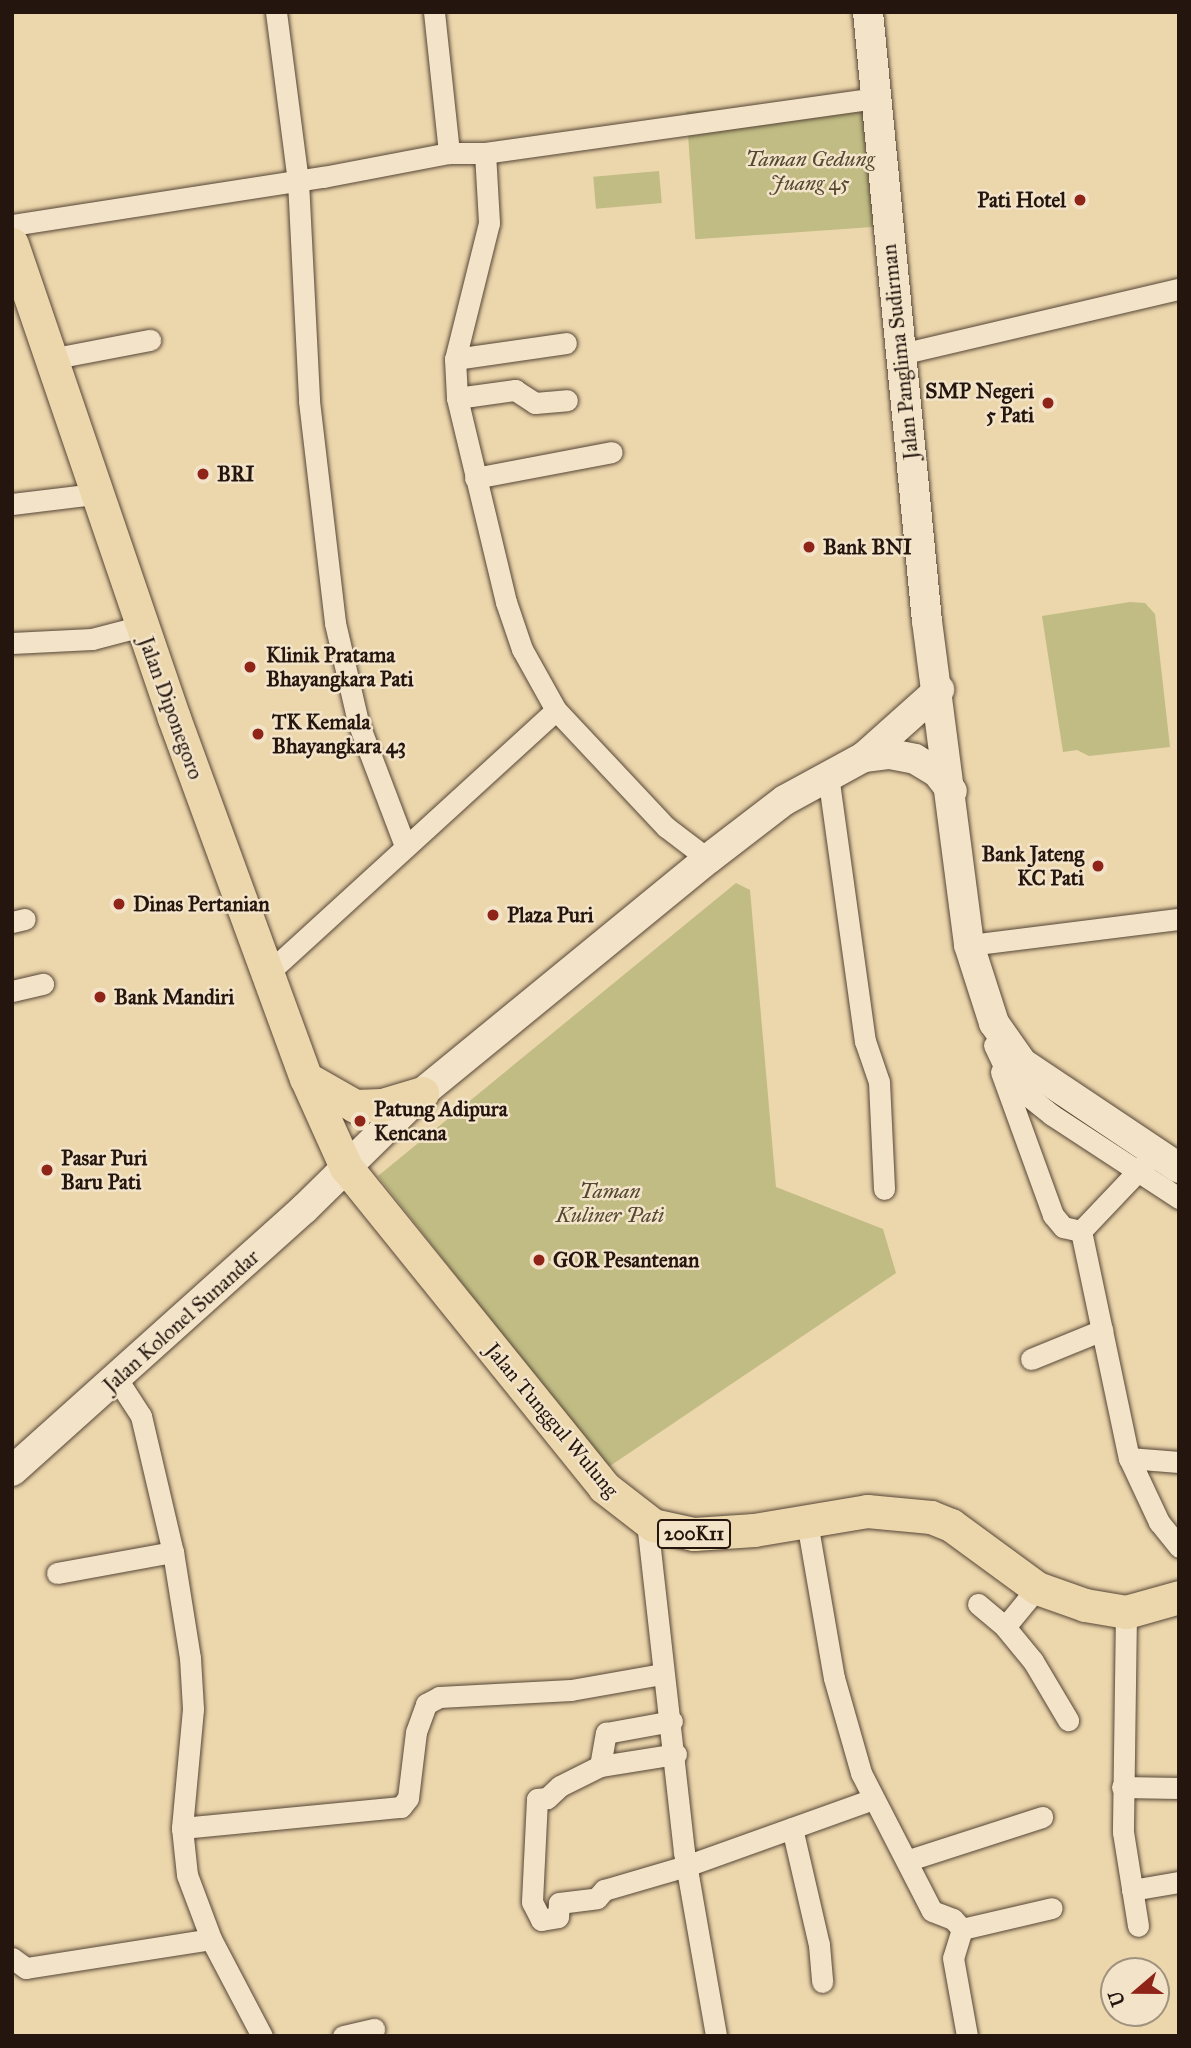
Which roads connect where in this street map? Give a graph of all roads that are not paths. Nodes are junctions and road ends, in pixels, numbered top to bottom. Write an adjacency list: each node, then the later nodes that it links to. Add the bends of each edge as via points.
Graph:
1 (276, 12): 7 (street)
2 (434, 12): 5 (street)
3 (868, 12): 4 (main road, Jalan Panglima Sudirman)
4 (877, 98): 6 (street); 13 (main road, Jalan Panglima Sudirman)
5 (449, 153): 6 (street); 7 (street)
6 (485, 153): 15 (street, via 489,223)
7 (298, 181): 8 (street); 29 (street, via 309,401 335,622 358,722)
8 (12, 225)
9 (12, 244): 14 (main road, Jalan Diponegoro)
10 (1179, 289): 13 (street)
11 (150, 340): 14 (street)
12 (566, 343): 15 (street)
13 (901, 354): 24 (main road, Jalan Panglima Sudirman, via 927,621)
14 (51, 359): 20 (main road, Jalan Diponegoro)
15 (455, 359): 16 (street)
16 (457, 398): 17 (street, via 515,390 535,403); 19 (street)
17 (567, 400)
18 (612, 452): 19 (street)
19 (475, 478): 25 (street, via 522,649)
20 (95, 494): 21 (street); 22 (main road, Jalan Diponegoro)
21 (12, 504)
22 (142, 626): 23 (street, via 92,639); 33 (main road, Jalan Diponegoro)
23 (12, 643)
24 (939, 690): 26 (main road); 28 (main road, Jalan Panglima Sudirman)
25 (556, 710): 29 (street); 30 (street, via 666,827)
26 (864, 757): 27 (main road, Jalan Kolonel Sunandar); 28 (main road, via 890,754 915,759 937,772)
27 (828, 775): 30 (main road, Jalan Kolonel Sunandar, via 785,800); 42 (street, via 865,1041 879,1082)
28 (952, 790): 32 (main road, Jalan Panglima Sudirman)
29 (405, 846): 33 (street)
30 (708, 859): 38 (main road, Jalan Kolonel Sunandar)
31 (1179, 919): 32 (street)
32 (970, 945): 36 (main road, via 966,967 972,994); 39 (main road, via 988,1007 1006,1043 1023,1063 1113,1120)
33 (267, 974): 37 (main road, Jalan Diponegoro)
34 (43, 984): 35 (street)
35 (12, 991)
36 (994, 1045): 39 (main road, via 1040,1088 1110,1132); 40 (street, via 1012,1083); 44 (street, via 1008,1102 1053,1216 1063,1227)
37 (306, 1078): 38 (main road, via 355,1106 382,1105); 41 (main road, Jalan Diponegoro)
38 (422, 1093): 41 (main road, Jalan Kolonel Sunandar)
39 (1126, 1135): 40 (main road)
40 (1157, 1165): 43 (street); 44 (street)
41 (346, 1167): 47 (main road, Jalan Kolonel Sunandar); 51 (main road, Jalan Tunggul Wulung / 200K11, via 604,1487)
42 (884, 1189)
43 (1179, 1198)
44 (1081, 1231): 45 (street)
45 (1102, 1330): 46 (street); 48 (street)
46 (1031, 1359)
47 (117, 1379): 50 (main road, Jalan Kolonel Sunandar); 54 (street, via 141,1416)
48 (1129, 1458): 49 (street); 53 (street, via 1159,1522)
49 (1179, 1462)
50 (12, 1471)
51 (647, 1522): 52 (main road, Jalan Tunggul Wulung / 200K11, via 694,1534); 61 (street)
52 (807, 1522): 56 (main road, Jalan Tunggul Wulung / 200K11, via 867,1511 931,1517 951,1525); 68 (street, via 834,1678)
53 (1179, 1547)
54 (173, 1552): 55 (street); 70 (street, via 193,1709)
55 (57, 1573)
56 (1037, 1588): 59 (main road, Jalan Tunggul Wulung / 200K11, via 1085,1605); 60 (street)
57 (1179, 1597): 59 (main road, Jalan Tunggul Wulung / 200K11)
58 (978, 1604): 60 (street)
59 (1126, 1612): 66 (street)
60 (1005, 1627): 62 (street)
61 (663, 1674): 63 (street); 70 (street, via 570,1690 439,1697 426,1704 416,1732 408,1798 401,1807)
62 (1068, 1720)
63 (672, 1721): 64 (street); 65 (street, via 606,1733)
64 (676, 1754): 65 (street); 73 (street)
65 (600, 1766): 73 (street, via 560,1786 547,1798 537,1799 532,1902 541,1920 558,1917 559,1903 597,1898 604,1890)
66 (1122, 1787): 67 (street); 75 (street)
67 (1179, 1788)
68 (873, 1799): 71 (street); 72 (street)
69 (1042, 1817): 72 (street)
70 (182, 1828): 79 (street, via 187,1875)
71 (792, 1828): 73 (street); 81 (street, via 819,1945)
72 (909, 1860): 78 (street, via 932,1912 953,1919)
73 (686, 1866): 85 (street)
74 (1179, 1882): 75 (street)
75 (1132, 1890): 77 (street)
76 (1052, 1908): 78 (street)
77 (1138, 1926)
78 (962, 1929): 86 (street, via 953,1958)
79 (211, 1939): 80 (street, via 26,1968); 83 (street)
80 (12, 1958)
81 (822, 1982)
82 (374, 2029): 84 (street)
83 (262, 2036)
84 (343, 2036)
85 (716, 2036)
86 (967, 2036)

